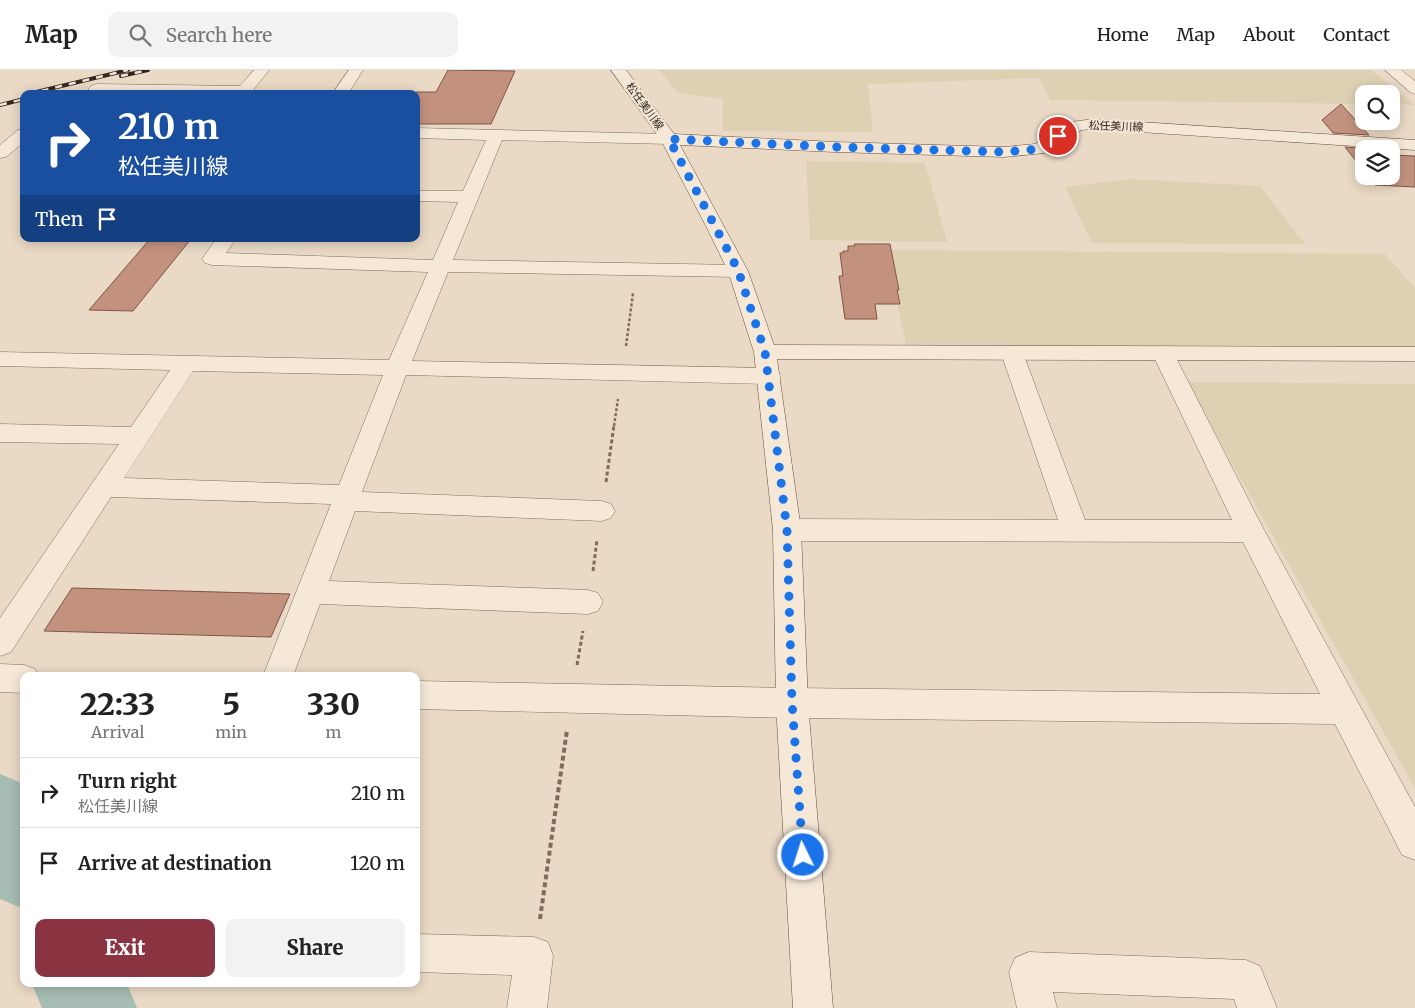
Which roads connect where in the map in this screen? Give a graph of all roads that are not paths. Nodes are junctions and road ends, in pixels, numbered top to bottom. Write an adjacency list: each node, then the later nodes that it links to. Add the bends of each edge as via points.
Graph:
1 (262, 70): 9 (street)
2 (356, 70): 10 (street)
3 (618, 70): 14 (street, 松任美川線)
4 (1393, 71): 5 (street); 7 (street)
5 (1415, 72)
6 (96, 89): 8 (street)
7 (1415, 89)
8 (133, 90)
9 (245, 90)
10 (343, 90)
11 (420, 133): 12 (street)
12 (496, 134): 14 (street); 18 (street)
13 (20, 137): 16 (street)
14 (669, 139): 15 (street, 松任美川線, via 1004,152 1039,149 1077,125 1094,124); 21 (street)
15 (1415, 145)
16 (0, 153)
17 (420, 196): 18 (street)
18 (468, 197): 20 (street)
19 (224, 242): 20 (street, via 212,259)
20 (439, 266): 21 (street); 28 (street)
21 (738, 270): 27 (street)
22 (1012, 353): 23 (street); 27 (street); 35 (street)
23 (1163, 353): 24 (street); 36 (street)
24 (1415, 354)
25 (0, 359): 26 (street)
26 (186, 364): 28 (street); 30 (street)
27 (767, 364): 28 (street, via 622,372); 34 (street)
28 (398, 366): 32 (street)
29 (0, 432): 30 (street)
30 (138, 436): 31 (street)
31 (104, 487): 32 (street); 39 (street)
32 (347, 498): 33 (street); 37 (street)
33 (602, 511)
34 (787, 530): 35 (street); 44 (street)
35 (1075, 531): 36 (street)
36 (1251, 531): 45 (street)
37 (311, 592): 38 (street); 40 (street)
38 (588, 602)
39 (0, 643)
40 (280, 672)
41 (0, 678): 42 (street)
42 (20, 679)
43 (420, 695): 44 (street)
44 (792, 702): 45 (street); 49 (street)
45 (1344, 708): 46 (street)
46 (1415, 842)
47 (420, 953): 48 (street, via 534,956)
48 (527, 1008)
49 (813, 1008)
50 (1037, 1008): 51 (street, via 1029,972 1246,980)
51 (1257, 1008)

